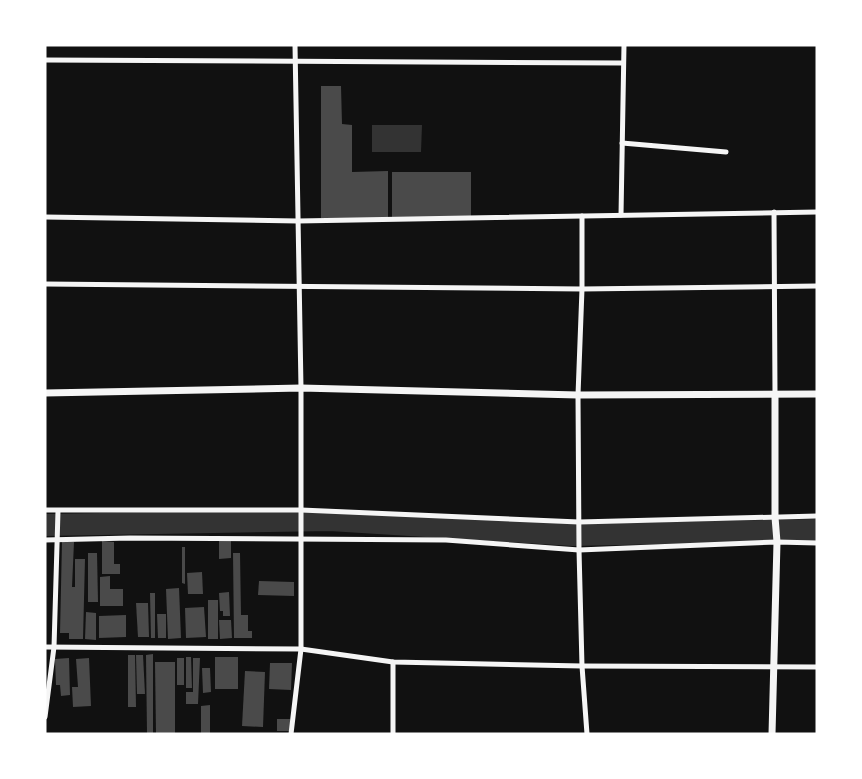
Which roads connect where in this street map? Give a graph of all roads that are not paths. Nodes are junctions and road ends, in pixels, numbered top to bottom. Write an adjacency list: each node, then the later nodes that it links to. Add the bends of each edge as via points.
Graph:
1 (295, 45): 4 (street)
2 (624, 45): 5 (street)
3 (45, 60): 4 (street)
4 (295, 60): 5 (street); 13 (street)
5 (623, 63): 6 (street)
6 (622, 143): 7 (street); 10 (street)
7 (726, 152)
8 (774, 212): 9 (street); 10 (street); 16 (street)
9 (817, 212)
10 (621, 215): 11 (street)
11 (582, 216): 13 (street); 18 (street)
12 (45, 217): 13 (street)
13 (298, 221): 15 (street)
14 (45, 284): 15 (street)
15 (298, 286): 18 (street); 19 (street)
16 (774, 286): 17 (street); 18 (street); 21 (street)
17 (817, 286)
18 (582, 289): 23 (street)
19 (301, 388): 20 (main road); 23 (main road); 25 (street)
20 (45, 393)
21 (775, 394): 22 (main road); 23 (main road); 28 (main road)
22 (817, 394)
23 (578, 395): 29 (street)
24 (45, 510): 26 (street)
25 (301, 510): 26 (street); 29 (street); 30 (street)
26 (58, 514): 31 (street)
27 (817, 516): 28 (street)
28 (775, 517): 29 (street); 33 (main road)
29 (579, 522): 35 (street)
30 (301, 535): 31 (street); 35 (street); 38 (street)
31 (57, 538): 32 (street); 37 (street)
32 (45, 540)
33 (777, 540): 34 (street); 35 (street); 41 (main road)
34 (817, 543)
35 (579, 547): 40 (street)
36 (45, 647): 37 (street)
37 (54, 647): 38 (street); 43 (street)
38 (301, 649): 39 (street); 44 (street)
39 (393, 662): 40 (street); 45 (street)
40 (582, 666): 41 (street); 46 (street)
41 (774, 666): 42 (street); 47 (main road)
42 (817, 667)
43 (45, 717)
44 (291, 734)
45 (393, 734)
46 (587, 734)
47 (772, 734)

